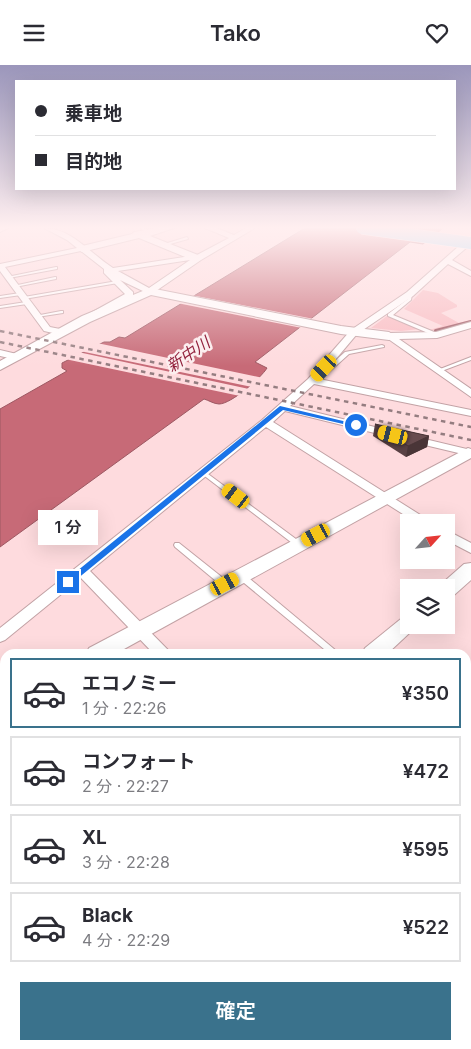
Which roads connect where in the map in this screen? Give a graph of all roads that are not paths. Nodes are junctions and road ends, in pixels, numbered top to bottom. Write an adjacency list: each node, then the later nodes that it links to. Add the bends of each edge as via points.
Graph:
1 (6, 274): 7 (street)
2 (25, 274): 7 (lane)
3 (109, 274): 9 (street)
4 (117, 274): 10 (street)
5 (176, 274): 10 (street)
6 (433, 274): 11 (street)
7 (9, 277): 12 (street)
8 (55, 279): 12 (lane)
9 (117, 282): 12 (lane); 17 (street, via 130,293)
10 (154, 292): 17 (street); 19 (street)
11 (410, 294): 21 (street); 22 (lane, via 410,299 390,315)
12 (21, 295): 13 (lane); 14 (lane); 16 (street)
13 (0, 297)
14 (0, 307)
15 (61, 312): 16 (lane)
16 (37, 316): 20 (street, via 46,329)
17 (86, 319): 20 (street)
18 (471, 325): 22 (street)
19 (338, 329): 21 (street)
20 (62, 332): 25 (street)
21 (354, 332): 23 (street); 29 (street)
22 (437, 335): 23 (street)
23 (386, 341): 28 (street); 29 (lane, via 347,353)
24 (0, 353): 25 (street)
25 (18, 357): 27 (street)
26 (471, 358): 28 (lane)
27 (0, 366)
28 (437, 371): 30 (street)
29 (314, 378): 31 (street); 32 (street)
30 (471, 394)
31 (282, 407): 33 (street); 34 (street)
32 (471, 413)
33 (266, 422): 35 (street); 36 (street)
34 (469, 453): 36 (street)
35 (204, 473): 39 (lane); 43 (street)
36 (386, 497): 37 (street); 39 (street)
37 (413, 514)
38 (455, 539): 41 (street)
39 (298, 544): 44 (street)
40 (177, 545): 44 (lane)
41 (471, 549)
42 (471, 569): 45 (street)
43 (82, 571): 46 (street); 48 (street)
44 (233, 580): 46 (street); 51 (lane)
45 (455, 583)
46 (141, 630): 49 (street); 50 (street)
47 (400, 631): 52 (street)
48 (0, 636)
49 (106, 649)
50 (159, 649)
51 (329, 649)
52 (379, 649)

